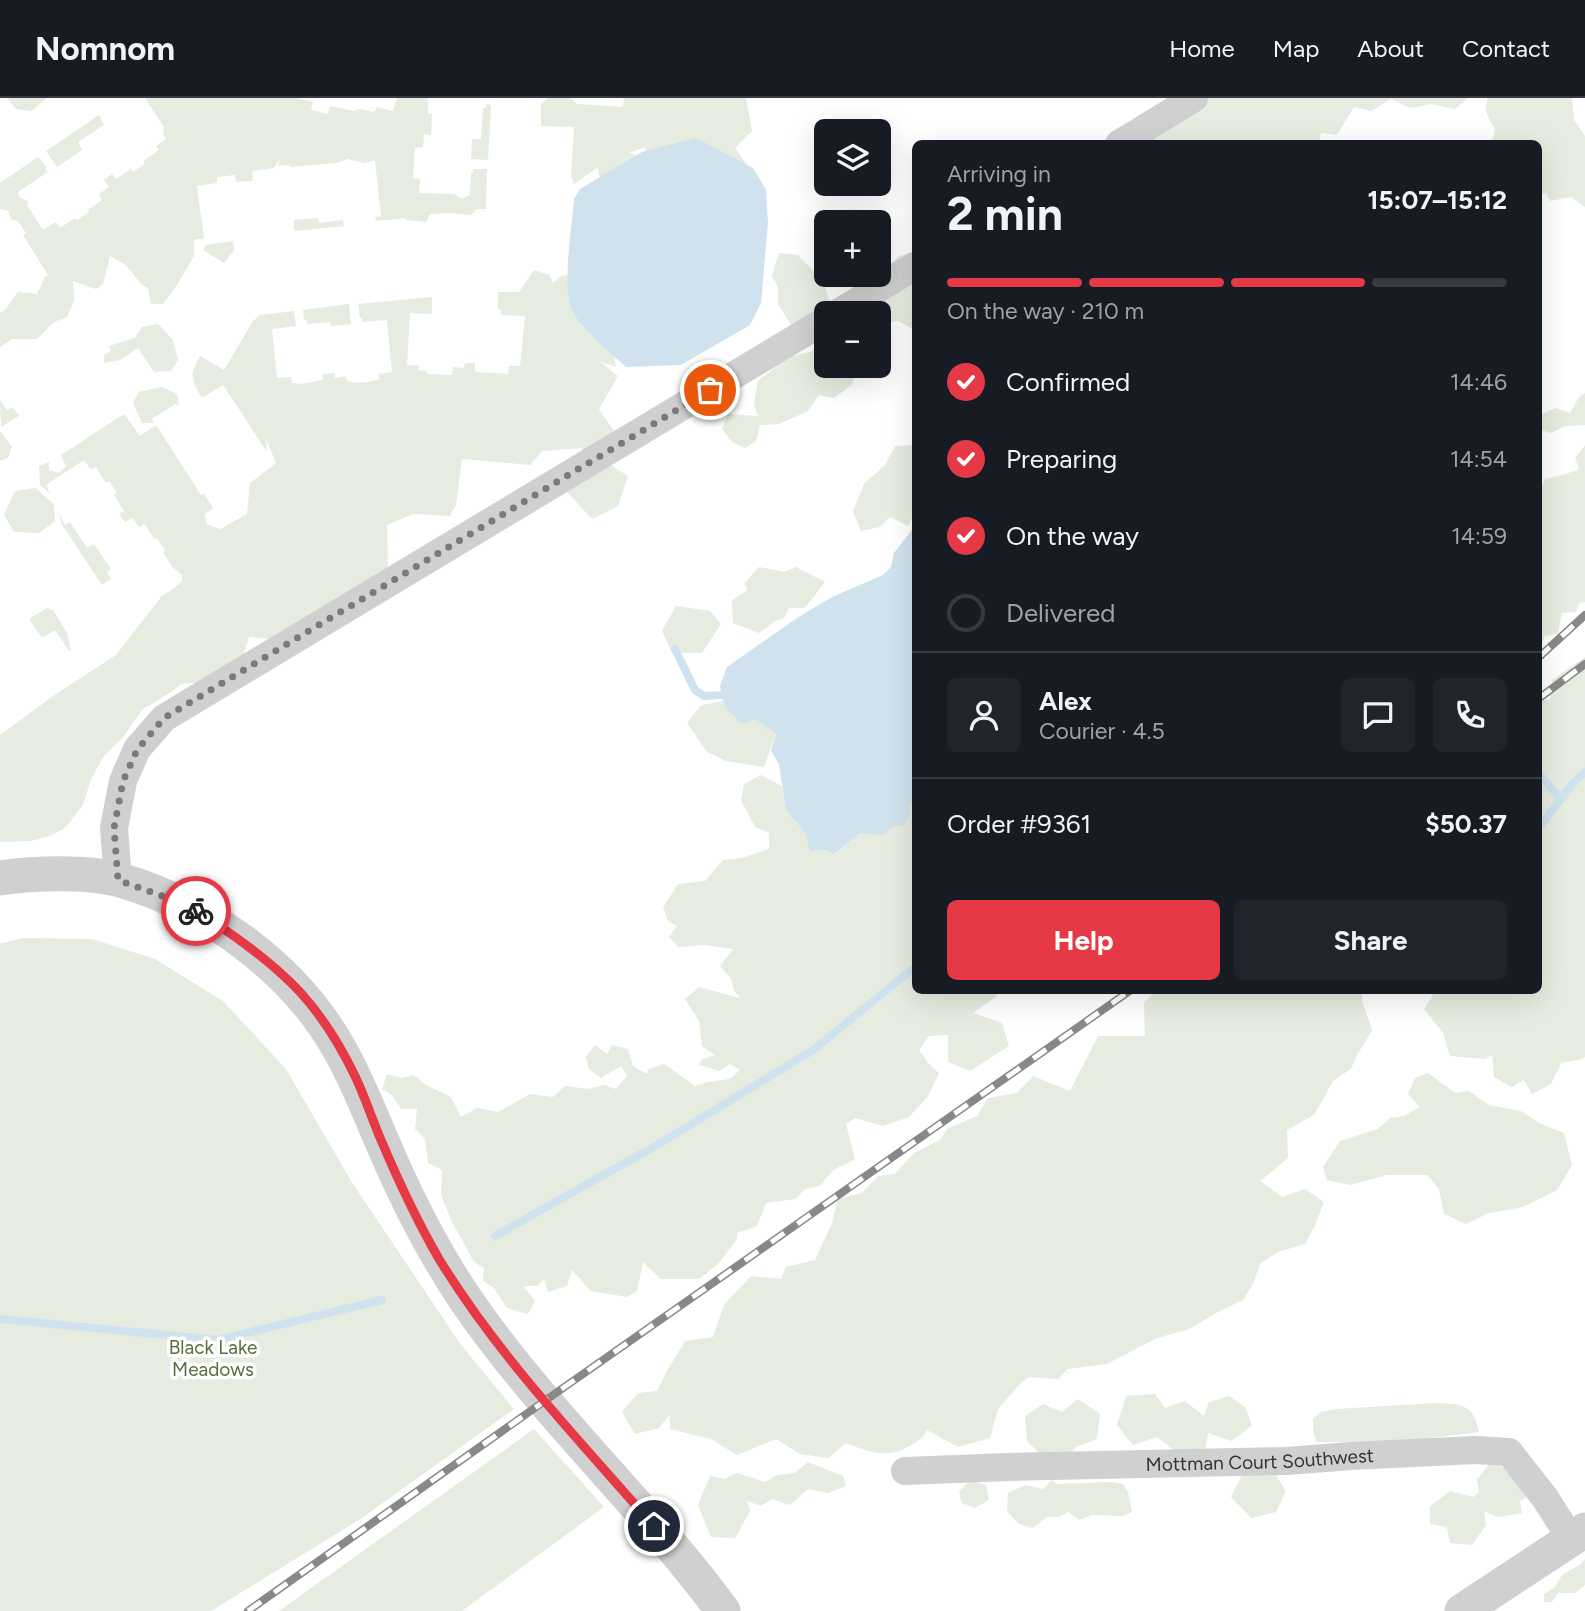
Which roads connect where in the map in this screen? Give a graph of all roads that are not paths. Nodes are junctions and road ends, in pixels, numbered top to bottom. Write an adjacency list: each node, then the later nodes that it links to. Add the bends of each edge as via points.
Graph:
1 (1194, 98): 2 (street)
2 (1126, 140)
3 (912, 268): 4 (street)
4 (858, 301)
5 (814, 327): 7 (street, via 164,718 137,750 123,781 114,828)
6 (0, 878): 7 (street, via 78,874)
7 (118, 880): 10 (street, via 185,904 234,935 300,993 355,1076 412,1208 467,1302 502,1350)
8 (905, 1471): 9 (street, Mottman Court Southwest, via 1509,1452)
9 (1578, 1534): 11 (street)
10 (723, 1611)
11 (1462, 1611)

